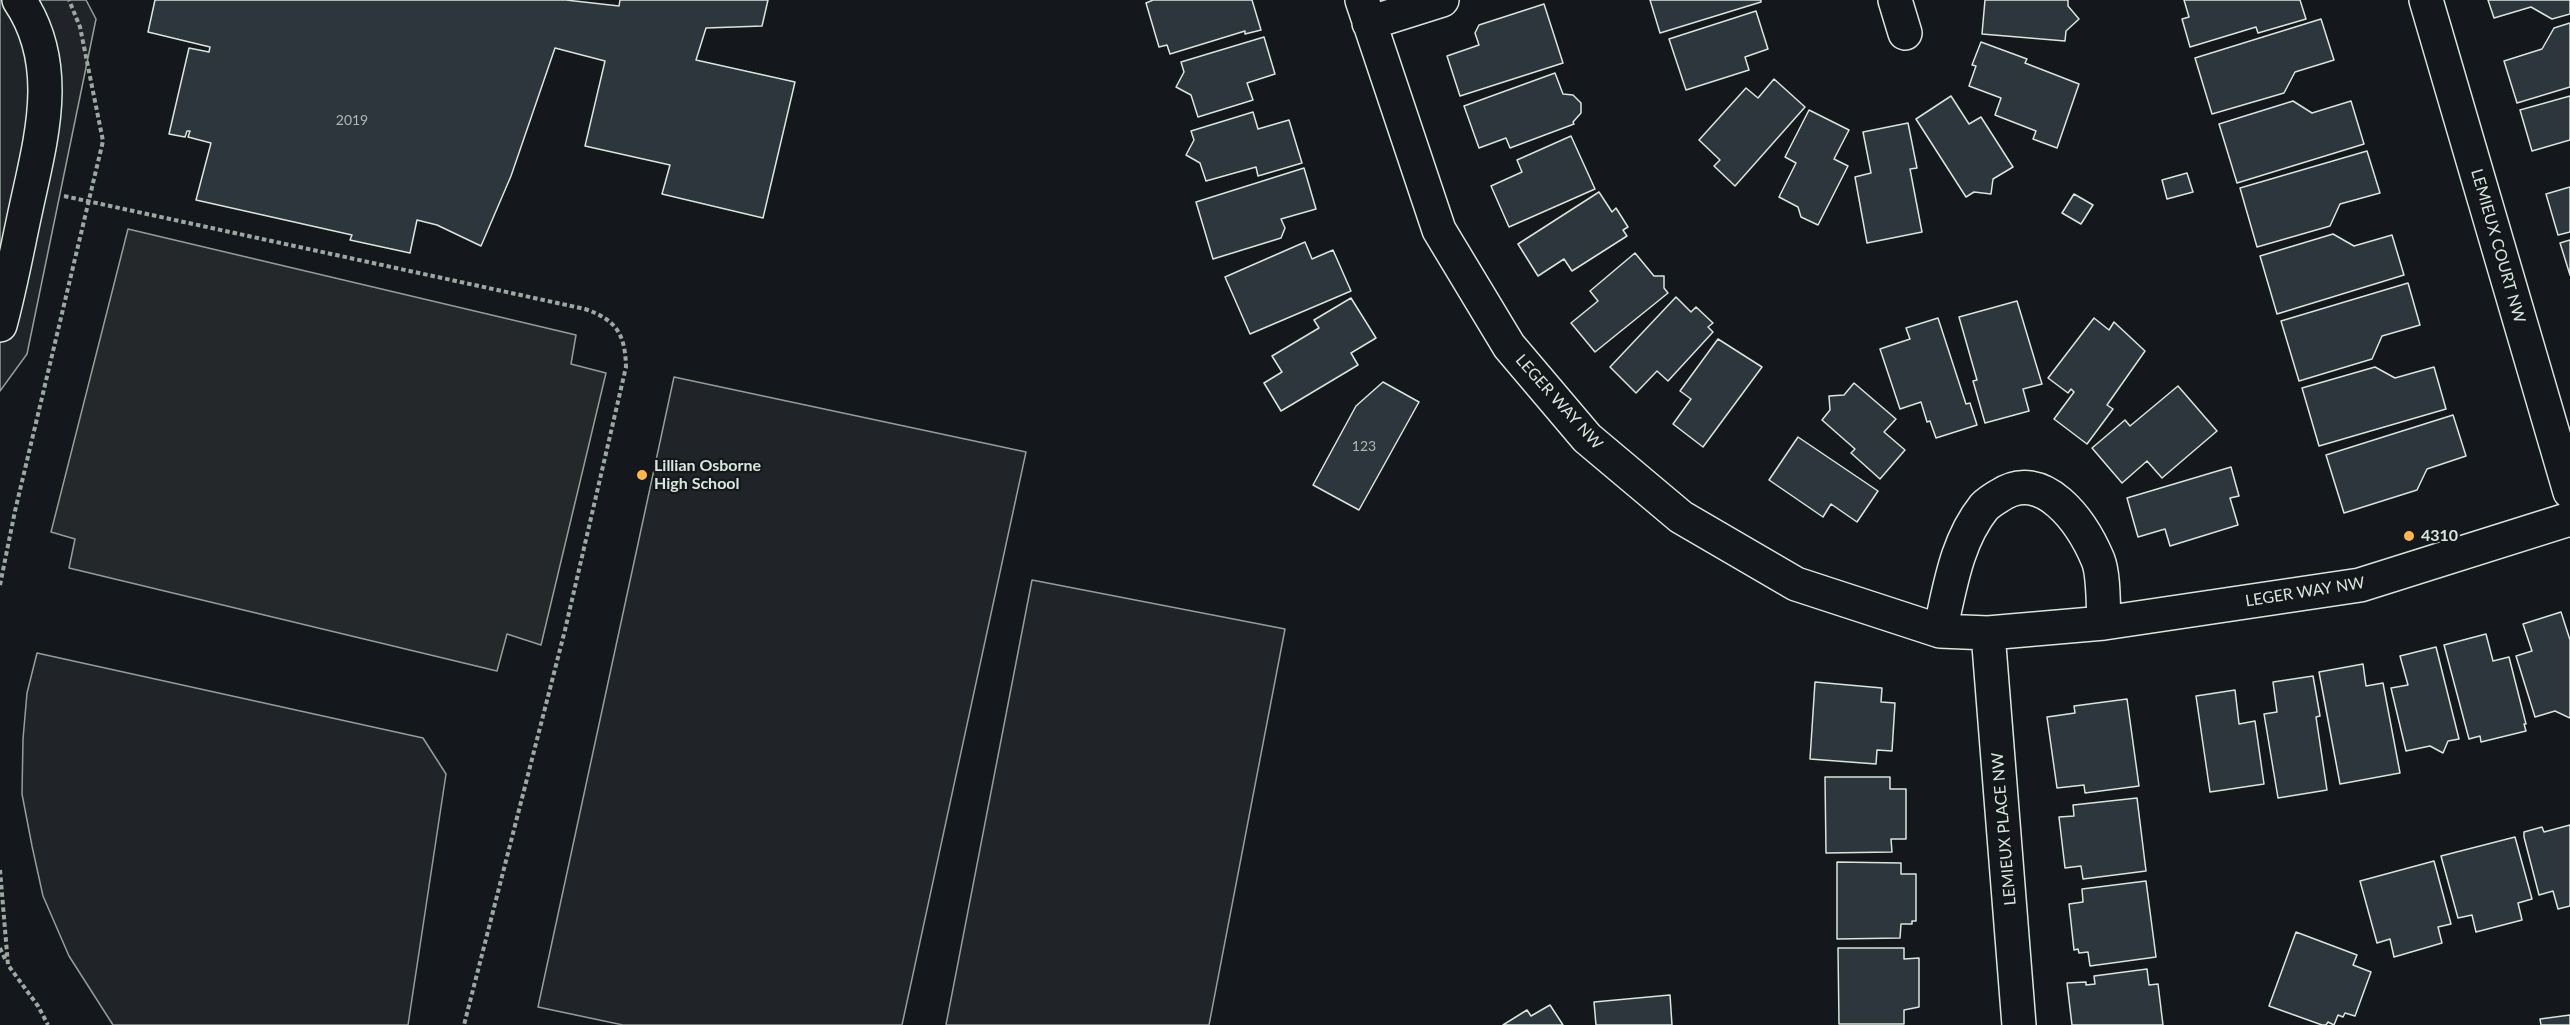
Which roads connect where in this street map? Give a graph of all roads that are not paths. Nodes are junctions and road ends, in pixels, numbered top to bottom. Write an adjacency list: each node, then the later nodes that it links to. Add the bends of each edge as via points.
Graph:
1 (19, 0): 7 (street, via 34,31 47,88 44,124)
2 (1442, 0): 5 (street)
3 (1895, 0): 6 (street)
4 (2426, 0): 8 (street, LEMIEUX COURT NW)
5 (1366, 11): 11 (street, LEGER WAY NW, via 1439,230 1509,346 1587,438 1681,517 1796,584)
6 (1905, 33)
7 (0, 325)
8 (2570, 492)
9 (2570, 519): 10 (street, LEGER WAY NW, via 2360,585)
10 (2104, 623): 11 (street, via 2099,561 2080,527 2057,499 2031,486 2009,489 1985,506 1960,550); 12 (street, LEGER WAY NW)
11 (1940, 631): 12 (street, LEGER WAY NW)
12 (1988, 633): 13 (street, LEMIEUX PLACE NW)
13 (2019, 1025)

